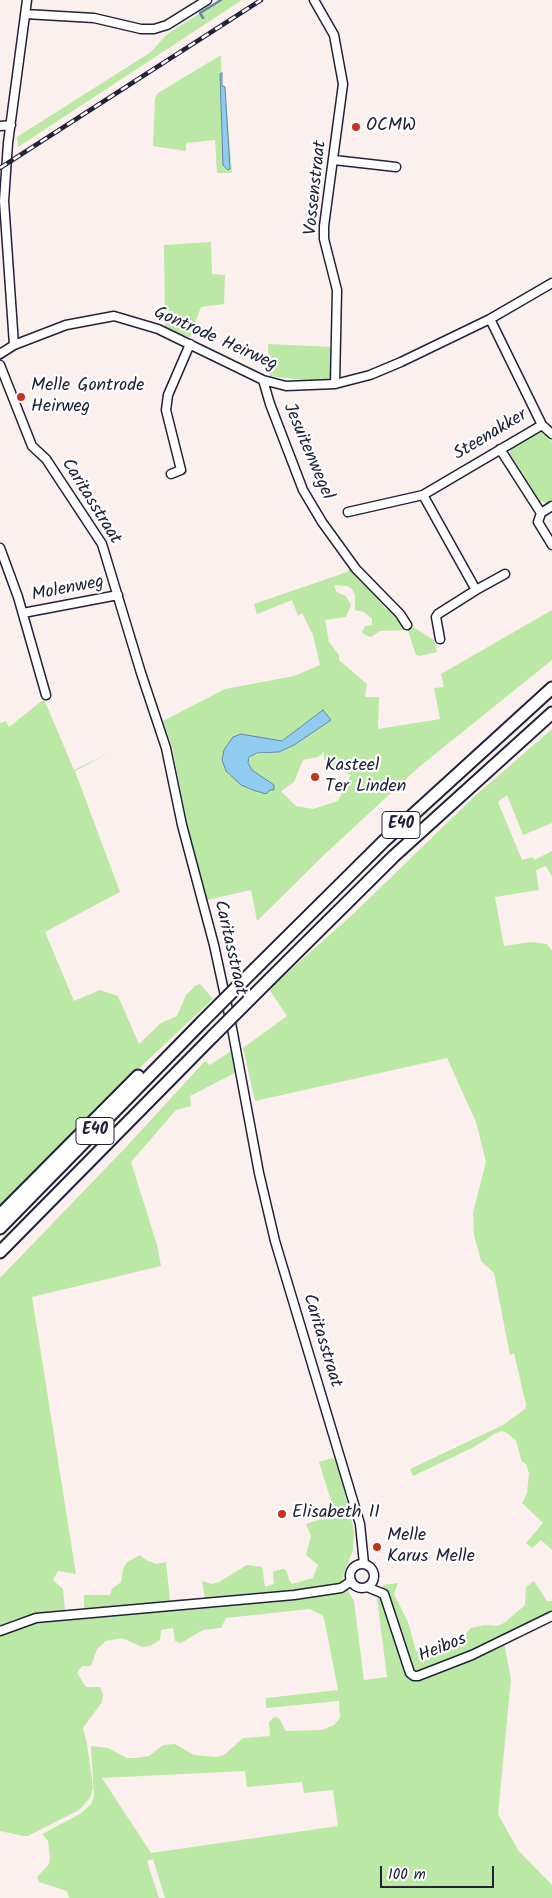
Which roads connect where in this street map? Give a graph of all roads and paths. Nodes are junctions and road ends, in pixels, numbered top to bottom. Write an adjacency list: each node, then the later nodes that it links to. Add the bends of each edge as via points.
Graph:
1 (27, 0): 4 (street)
2 (207, 0): 4 (street, via 167,25 154,29 94,18)
3 (314, 0): 7 (street, Vossenstraat, via 334,35 342,74)
4 (25, 14): 5 (street)
5 (11, 125): 6 (street); 12 (street, via 4,201)
6 (0, 126)
7 (334, 160): 8 (street); 16 (street, Vossenstraat, via 324,239 337,290)
8 (396, 167)
9 (552, 283): 10 (street, Gontrode Heirweg)
10 (490, 319): 16 (street, Gontrode Heirweg, via 370,375); 17 (street, Steenakker)
11 (190, 344): 12 (street, Gontrode Heirweg, via 140,322 114,316 66,325); 15 (street, Gontrode Heirweg); 20 (street, via 168,395 166,410 181,470)
12 (14, 345): 13 (street, Gontrode Heirweg)
13 (0, 354)
14 (0, 365): 29 (street, Caritasstraat, via 32,446 50,466 102,544)
15 (264, 380): 16 (street, Gontrode Heirweg, via 286,386); 31 (street, Jesuitenwegel, via 303,490 356,569 400,614)
16 (335, 384)
17 (542, 426): 18 (street); 19 (street, Steenakker)
18 (552, 434)
19 (500, 449): 21 (street, Steenakker); 24 (street)
20 (171, 474)
21 (423, 495): 23 (street, Steenakker); 28 (street, via 424,502)
22 (552, 506): 24 (street)
23 (348, 512)
24 (541, 513): 25 (street, via 538,522)
25 (552, 545)
26 (0, 548): 30 (street, Molenweg)
27 (505, 574): 28 (street)
28 (476, 590): 32 (street, via 438,614)
29 (118, 595): 30 (street, Molenweg); 40 (street, Caritasstraat, via 166,748 232,1028 275,1240 360,1524)
30 (23, 613): 34 (street, Molenweg)
31 (406, 625)
32 (440, 639)
33 (552, 688): 36 (highway, E40, bridge, via 383,842)
34 (46, 695)
35 (552, 713): 39 (highway, E40, bridge, via 394,856)
36 (190, 1034): 37 (highway, via 153,1062); 38 (highway, E40)
37 (0, 1215)
38 (0, 1228)
39 (0, 1252)
40 (364, 1564): 41 (street, via 354,1566); 42 (street, via 373,1571 374,1578)
41 (350, 1582): 42 (street, via 356,1587); 44 (street, via 341,1588 294,1595 36,1618)
42 (367, 1587): 43 (street, Heibos, via 384,1594 410,1673 414,1676 472,1655)
43 (552, 1616)
44 (0, 1630)

